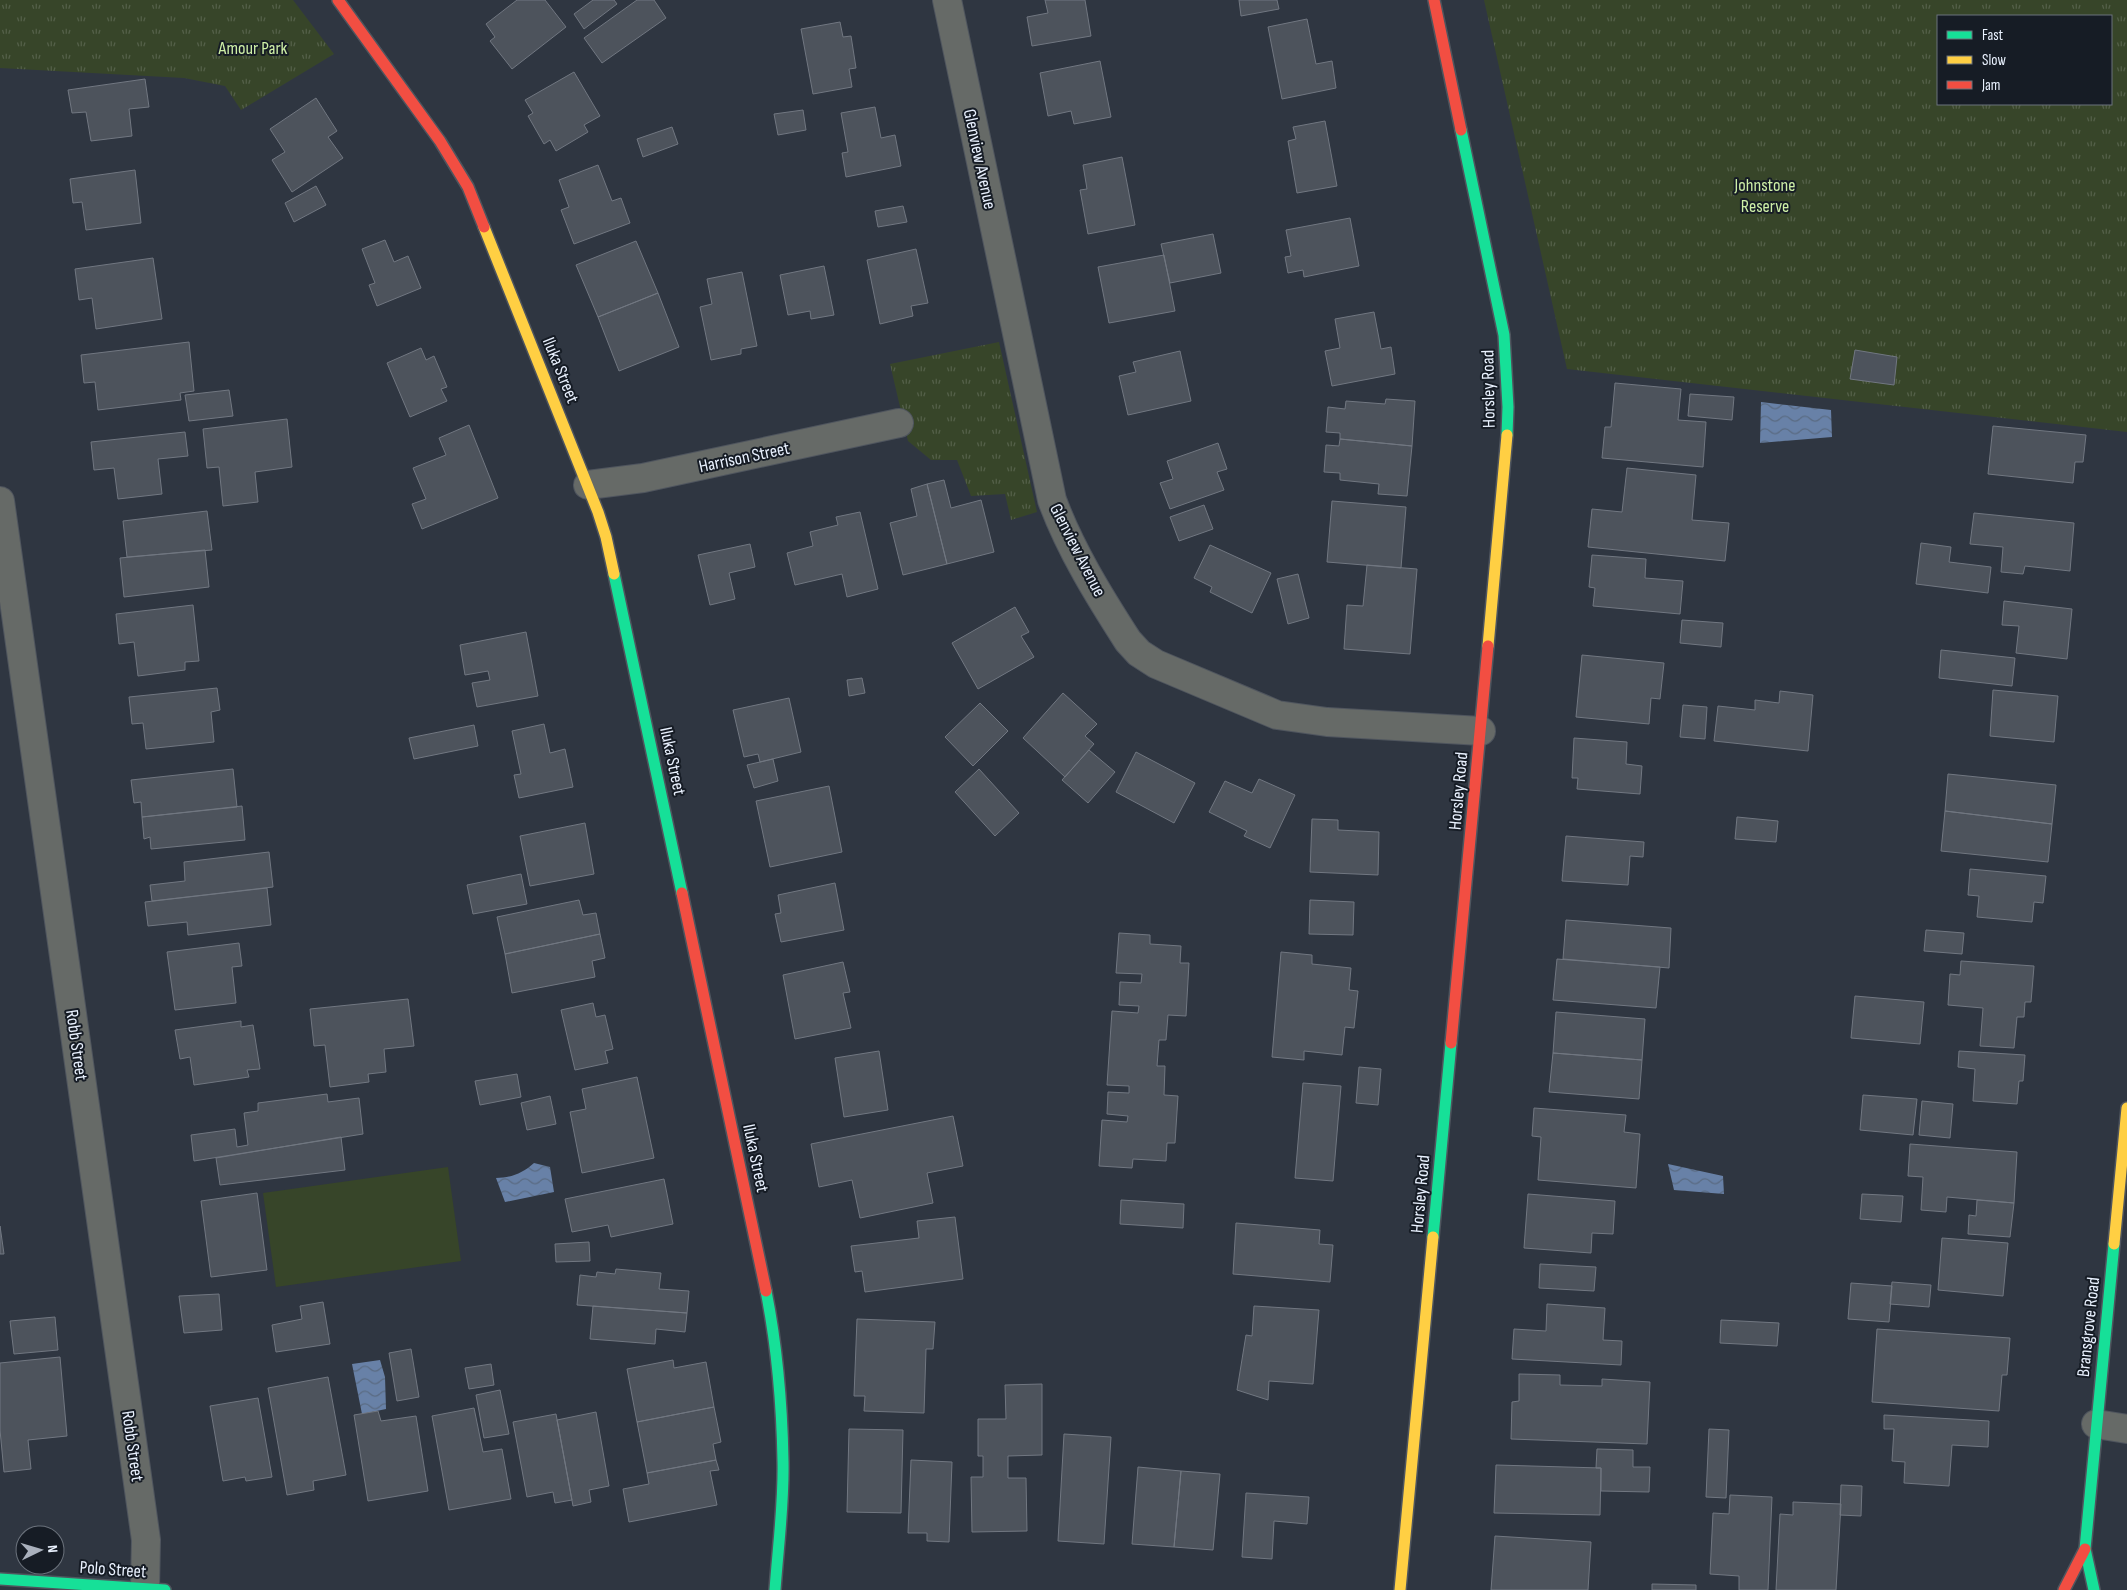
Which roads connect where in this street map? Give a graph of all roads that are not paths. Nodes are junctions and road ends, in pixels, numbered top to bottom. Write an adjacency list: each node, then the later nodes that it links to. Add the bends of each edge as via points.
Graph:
1 (338, 0): 5 (street, Iluka Street, via 440,141 468,187)
2 (947, 0): 7 (street, Glenview Avenue, via 1052,500 1074,550 1128,641 1156,664 1278,715 1327,722)
3 (1434, 0): 7 (street, Horsley Road, via 1504,335 1507,375 1506,448)
4 (899, 424): 5 (street, Harrison Street, via 643,478)
5 (588, 485): 14 (street, Iluka Street, via 614,566 772,1320 783,1462)
6 (0, 501): 13 (street, Robb Street)
7 (1481, 731): 15 (street, Horsley Road)
8 (2127, 1108): 9 (street, Bransgrove Road)
9 (2096, 1424): 10 (street); 11 (street, Bransgrove Road)
10 (2127, 1429)
11 (2085, 1549): 16 (street, Bransgrove Road); 17 (street, Bransgrove Road)
12 (0, 1579): 13 (street, Polo Street)
13 (155, 1589)
14 (775, 1590)
15 (1400, 1590)
16 (2064, 1590)
17 (2094, 1590)

